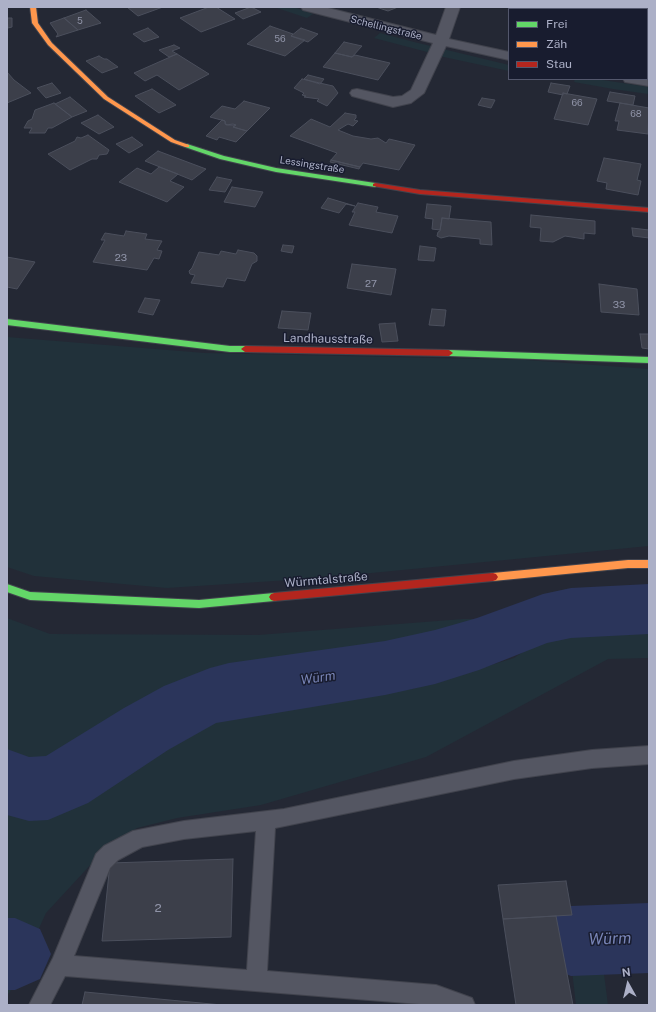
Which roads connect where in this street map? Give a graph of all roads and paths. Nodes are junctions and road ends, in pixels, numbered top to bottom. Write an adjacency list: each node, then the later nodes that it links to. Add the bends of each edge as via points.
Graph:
1 (33, 7): 9 (street, Lessingstraße, via 36,23 50,44 106,98 173,141 208,153 276,170 420,192)
2 (308, 7): 4 (street, Schellingstraße)
3 (453, 7): 4 (street)
4 (441, 41): 5 (street, Schellingstraße); 8 (street, via 417,93 406,100 393,102)
5 (508, 56)
6 (636, 80): 7 (street)
7 (649, 82)
8 (357, 93)
9 (649, 210)
10 (7, 322): 11 (street, Landhausstraße, via 230,349 462,353)
11 (649, 360)
12 (649, 564): 13 (street, Würmtalstraße, via 199,604 30,596)
13 (7, 588)
14 (649, 755): 15 (lane, via 592,759 514,770)
15 (266, 820): 16 (lane, via 162,833 140,838 111,853 104,861); 17 (lane)
16 (60, 964): 17 (lane); 18 (lane)
17 (256, 981): 19 (lane, via 436,995)
18 (39, 1005)
19 (465, 1005)

